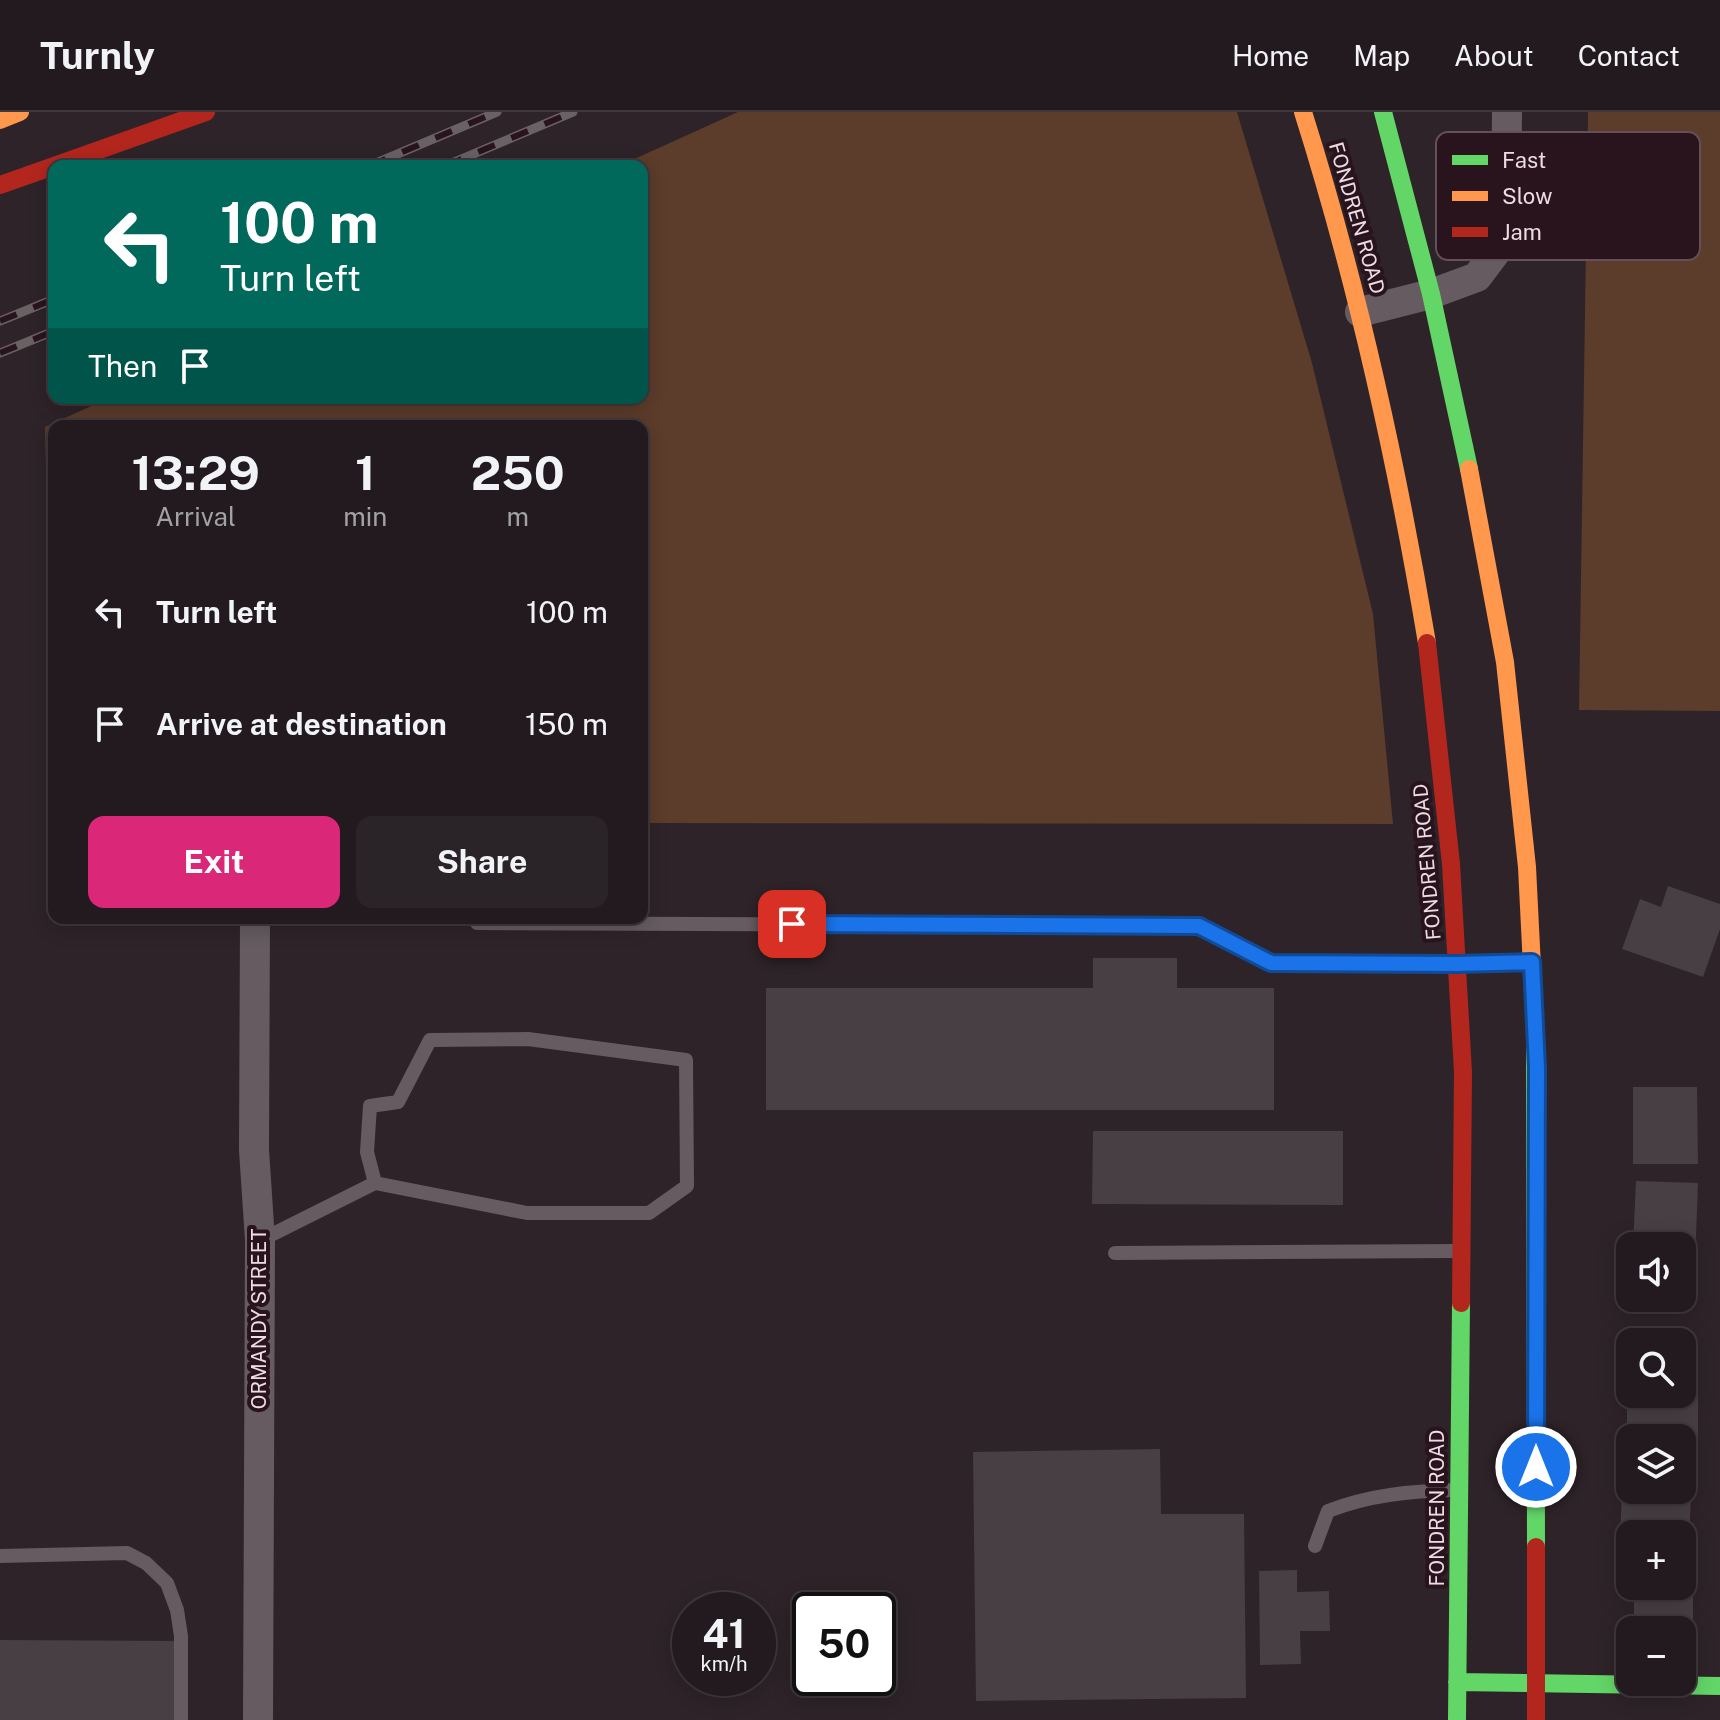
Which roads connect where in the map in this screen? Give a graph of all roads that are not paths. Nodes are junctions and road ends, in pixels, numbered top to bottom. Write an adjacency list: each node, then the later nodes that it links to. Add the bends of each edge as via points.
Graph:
1 (20, 112): 6 (main road)
2 (206, 112): 8 (main road)
3 (1303, 112): 13 (main road, FONDREN ROAD)
4 (1383, 112): 12 (main road)
5 (1507, 112): 7 (street)
6 (0, 120)
7 (1507, 132)
8 (71, 160)
9 (48, 168): 10 (main road)
10 (0, 185)
11 (1490, 260): 12 (street, via 1477,277)
12 (1431, 294): 13 (street); 16 (main road, via 1505,662)
13 (1360, 312): 17 (main road, FONDREN ROAD, via 1403,501 1432,673)
14 (255, 924): 19 (street, ORMANDY STREET, via 254,1150)
15 (648, 924): 17 (lane, via 1199,926 1271,963)
16 (1532, 962): 17 (main road); 26 (main road, via 1537,1068)
17 (1457, 964): 20 (main road, FONDREN ROAD, via 1463,1072)
18 (375, 1183): 18 (lane, via 367,1152 370,1106 398,1102 430,1040 528,1039 686,1060 687,1186 649,1213 527,1213); 19 (lane)
19 (260, 1240): 29 (street, ORMANDY STREET)
20 (1461, 1251): 21 (lane); 22 (main road, FONDREN ROAD)
21 (1115, 1253)
22 (1459, 1490): 23 (lane, via 1371,1498 1328,1511); 25 (main road, FONDREN ROAD)
23 (1315, 1546)
24 (0, 1556): 28 (lane, via 127,1553 146,1563 167,1583 177,1610)
25 (1457, 1682): 26 (main road); 30 (main road, FONDREN ROAD)
26 (1536, 1683): 27 (main road); 31 (main road)
27 (1720, 1686)
28 (181, 1720)
29 (258, 1720)
30 (1457, 1720)
31 (1536, 1720)

